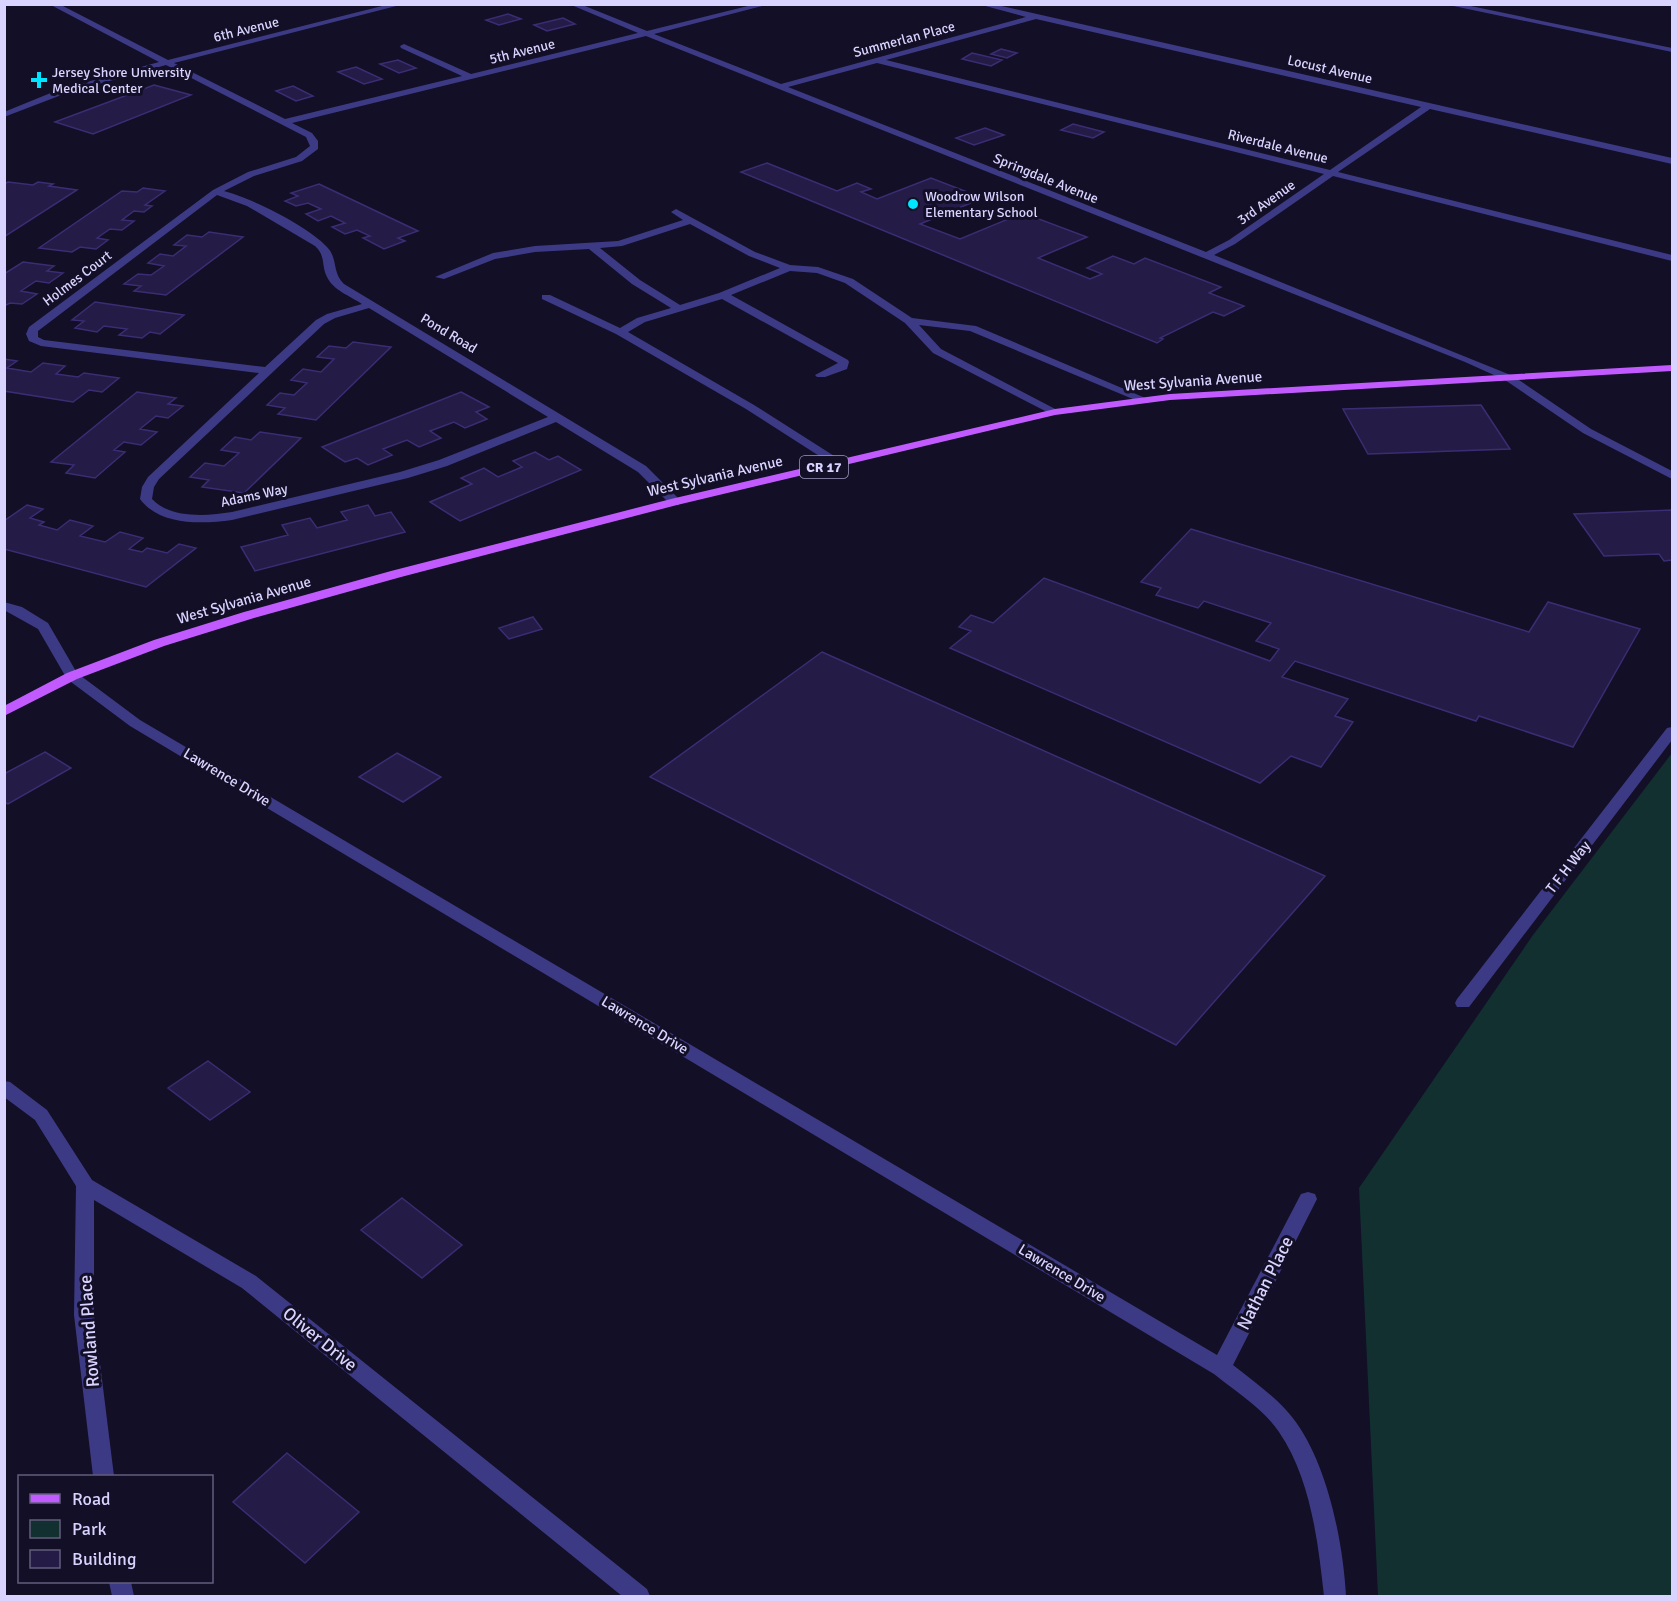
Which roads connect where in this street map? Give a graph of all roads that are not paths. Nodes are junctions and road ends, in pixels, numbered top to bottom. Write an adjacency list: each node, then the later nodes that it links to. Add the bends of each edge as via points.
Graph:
1 (52, 4): 12 (street)
2 (401, 4): 12 (street, 6th Avenue)
3 (572, 4): 8 (street, Springdale Avenue)
4 (767, 4): 8 (street, 5th Avenue)
5 (981, 4): 7 (street, Locust Avenue)
6 (1447, 4): 10 (street)
7 (1036, 16): 11 (street, Summerlan Place); 15 (street, Locust Avenue)
8 (647, 34): 13 (street, 5th Avenue); 14 (street, Springdale Avenue)
9 (404, 46): 13 (street)
10 (1672, 50)
11 (876, 60): 14 (street, Summerlan Place); 19 (street, Riverdale Avenue)
12 (167, 62): 16 (street, 6th Avenue, via 61,92); 17 (street)
13 (471, 77): 17 (street, 5th Avenue)
14 (779, 87): 24 (street, Springdale Avenue)
15 (1428, 106): 18 (street, Locust Avenue); 19 (street, 3rd Avenue)
16 (4, 115)
17 (284, 122): 20 (street, Holmes Court, via 314,141 315,147 309,154 251,174)
18 (1672, 160)
19 (1331, 173): 24 (street, 3rd Avenue); 25 (street, Riverdale Avenue)
20 (216, 192): 30 (street, Pond Road, via 242,200 324,249 334,282); 35 (street, Holmes Court, via 160,231 31,334 41,343)
21 (676, 212): 22 (street)
22 (691, 220): 23 (street, via 619,244); 26 (street, via 752,254)
23 (593, 247): 27 (street, via 535,249 493,256); 31 (street, via 636,282)
24 (1206, 256): 37 (street, Springdale Avenue)
25 (1672, 258)
26 (789, 268): 28 (street); 32 (street, via 818,270 849,281)
27 (440, 277)
28 (723, 296): 31 (street); 36 (street, via 844,362 843,368)
29 (546, 297): 33 (street)
30 (371, 304): 35 (street, Adams Way, via 320,322); 40 (street, Pond Road)
31 (680, 309): 33 (street, via 641,320)
32 (909, 321): 38 (street, via 972,328); 39 (street, via 937,351)
33 (620, 332): 41 (street, via 750,407)
34 (1672, 368): 37 (main road, West Sylvania Avenue / CR 17)
35 (267, 371): 40 (street, Adams Way, via 154,477 146,499 153,507 187,518 232,516 404,475)
36 (821, 375)
37 (1509, 378): 38 (main road, West Sylvania Avenue / CR 17); 42 (street, via 1587,431)
38 (1144, 400): 39 (main road, West Sylvania Avenue / CR 17)
39 (1055, 412): 41 (main road, West Sylvania Avenue / CR 17)
40 (557, 417): 43 (street, Pond Road, via 642,470)
41 (838, 464): 43 (main road, West Sylvania Avenue / CR 17)
42 (1672, 476)
43 (675, 502): 45 (main road, West Sylvania Avenue / CR 17, via 249,615)
44 (4, 606): 45 (street, via 43,626)
45 (72, 676): 46 (main road, West Sylvania Avenue / CR 17); 52 (street, Lawrence Drive, via 146,729)
46 (4, 712)
47 (1672, 731): 48 (street, T F H Way)
48 (1463, 1004)
49 (4, 1087): 50 (street, Oliver Drive, via 41,1115)
50 (85, 1185): 53 (street, Rowland Place, via 84,1315); 54 (street, Oliver Drive, via 249,1282)
51 (1308, 1199): 52 (street, Nathan Place)
52 (1221, 1368): 55 (street, Lawrence Drive, via 1286,1424 1323,1515)
53 (103, 1475)
54 (639, 1596)
55 (1335, 1596)

